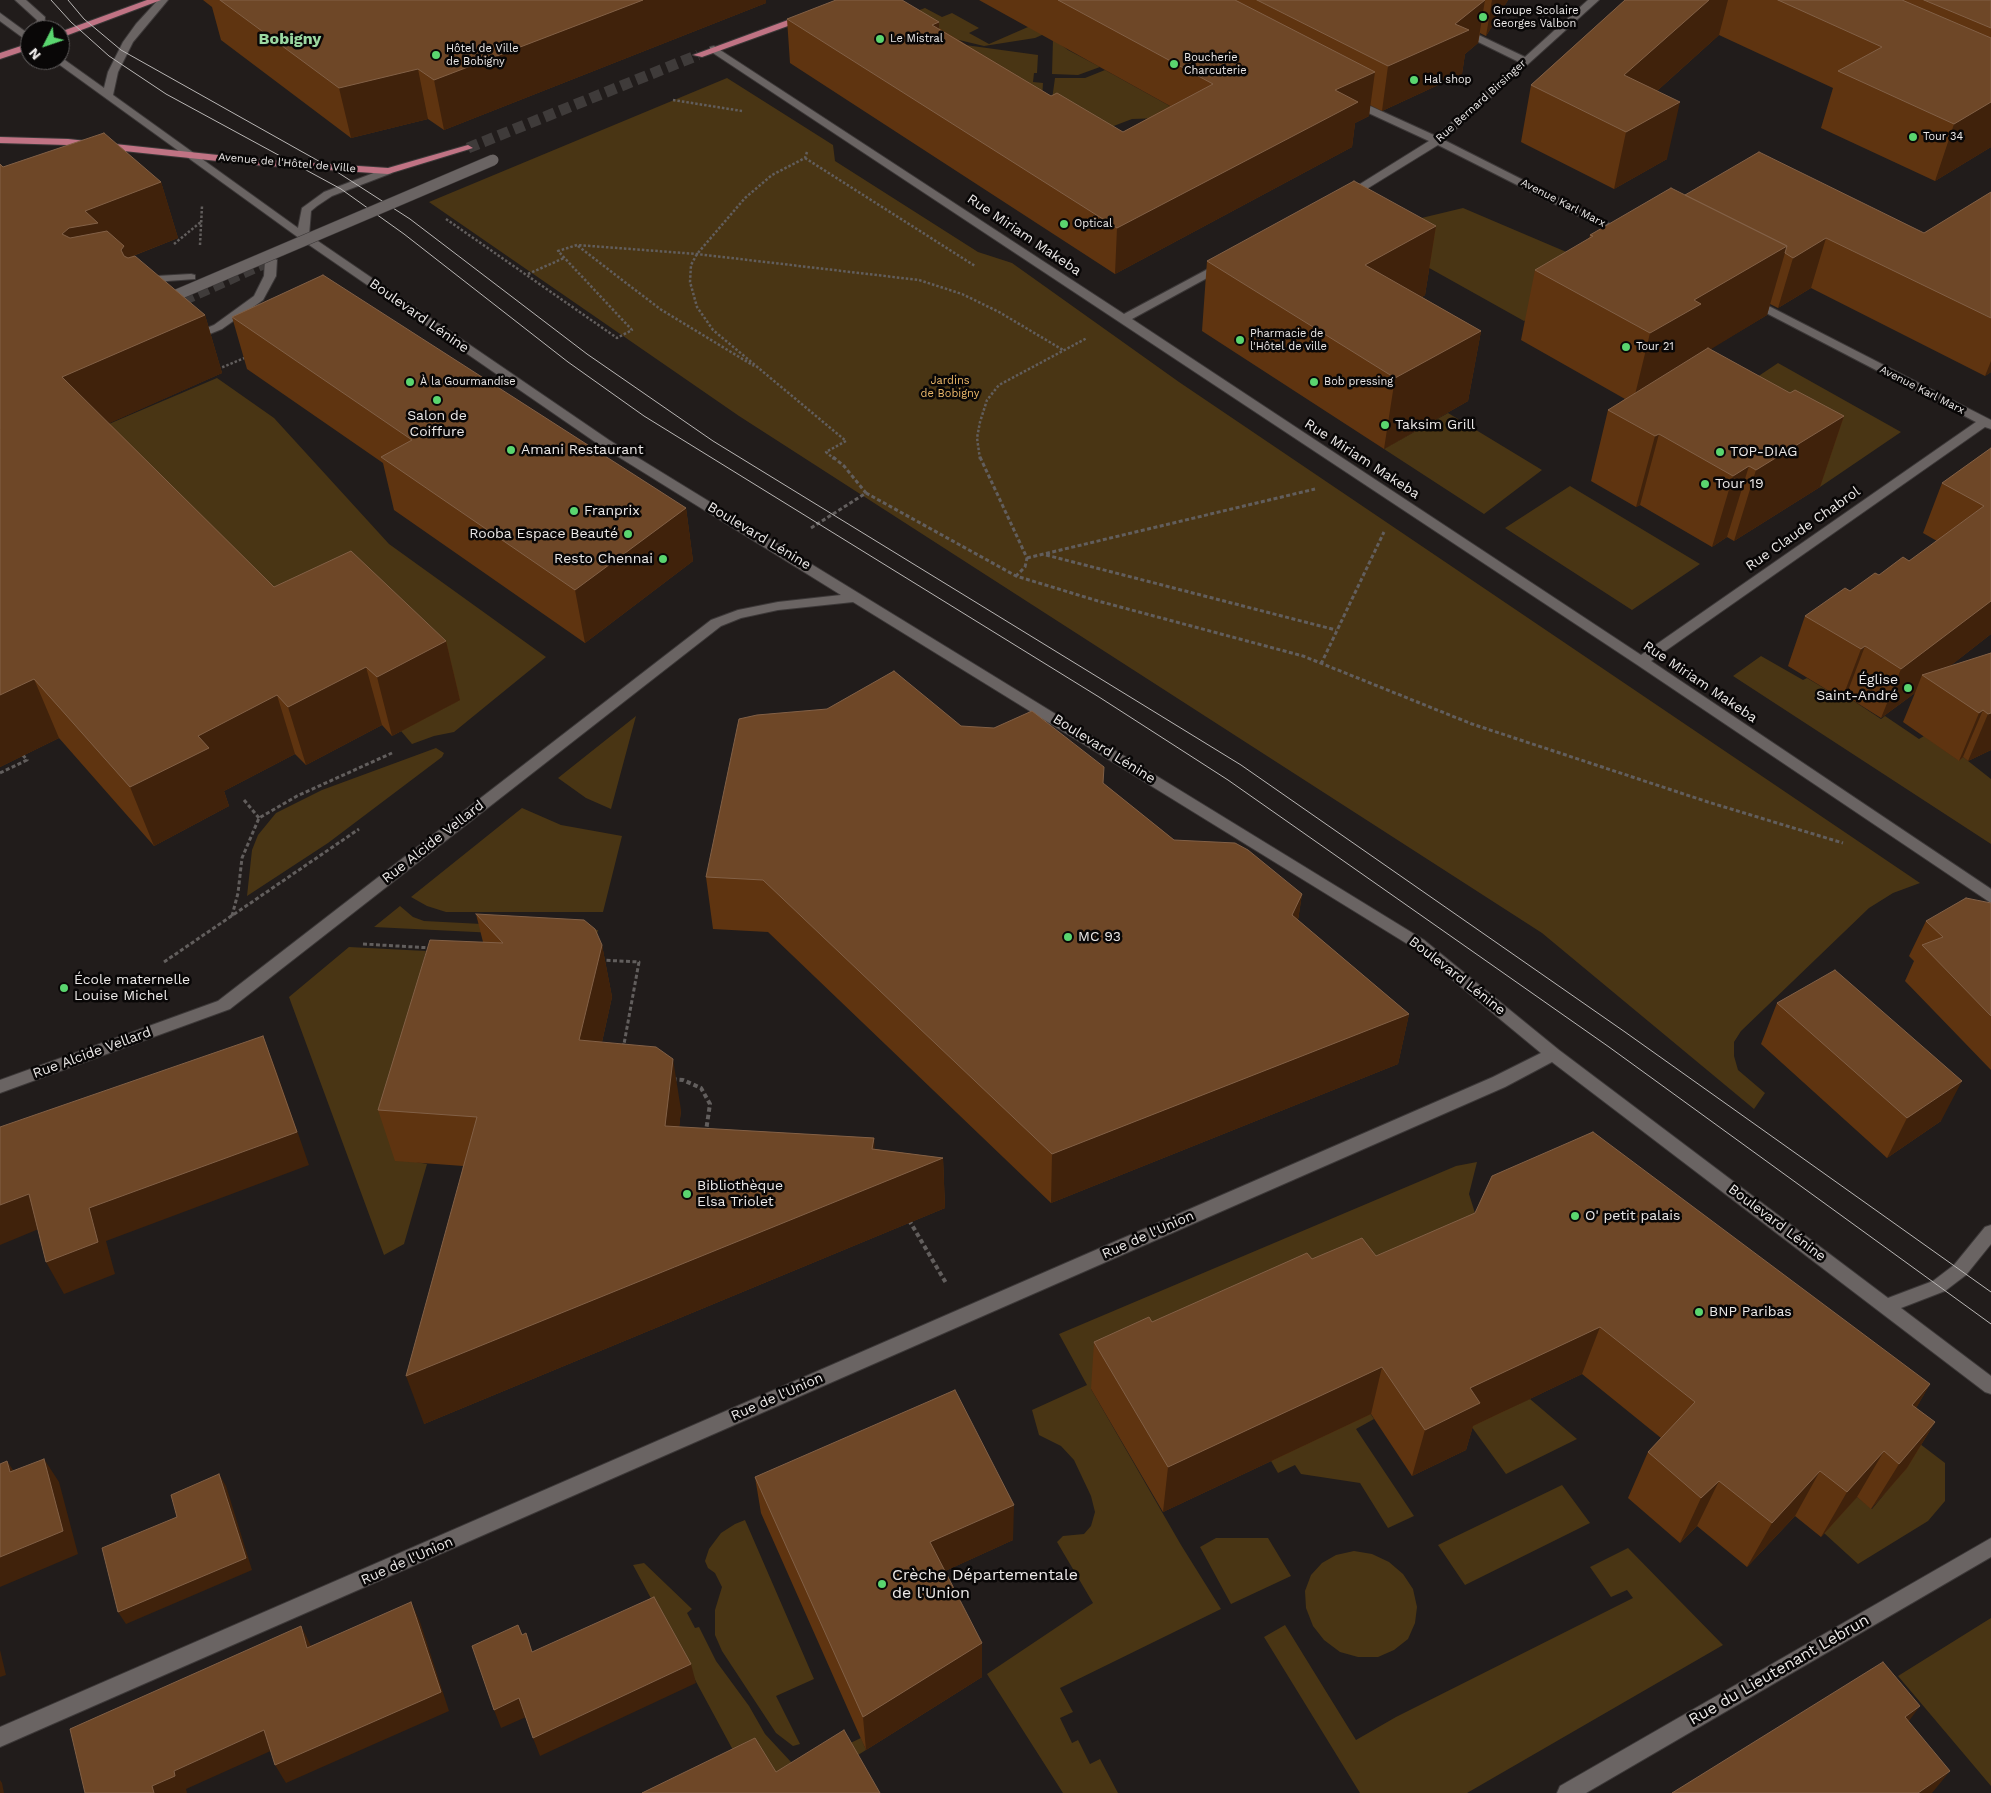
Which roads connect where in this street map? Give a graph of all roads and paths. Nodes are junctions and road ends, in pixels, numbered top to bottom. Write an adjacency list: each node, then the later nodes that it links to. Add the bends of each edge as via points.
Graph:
1 (20, 0): 7 (street)
2 (156, 0): 9 (main road)
3 (163, 0): 17 (street, via 128,42 114,72)
4 (1594, 0): 15 (street, Rue Bernard Birsinger)
5 (815, 13): 12 (main road)
6 (0, 16): 10 (street)
7 (42, 20)
8 (1453, 26): 15 (street)
9 (70, 31)
10 (20, 32)
11 (20, 49): 13 (main road)
12 (714, 49): 14 (main road); 45 (street, Rue Miriam Makeba)
13 (0, 56)
14 (698, 56)
15 (1525, 61): 22 (street, Rue Bernard Birsinger)
16 (70, 68): 17 (street, Boulevard Lénine)
17 (108, 95): 25 (street, Boulevard Lénine)
18 (1347, 99): 22 (street, Avenue Karl Marx)
19 (674, 100): 20 (path)
20 (744, 111)
21 (0, 140): 25 (main road, Avenue de l'Hôtel de Ville, via 68,142)
22 (1437, 141): 30 (street, Rue Bernard Birsinger); 33 (street, Avenue Karl Marx)
23 (468, 148): 28 (main road, Avenue de l'Hôtel de Ville)
24 (806, 148): 26 (path)
25 (186, 154): 28 (main road, Avenue de l'Hôtel de Ville); 32 (street, Boulevard Lénine)
26 (805, 158): 35 (path, via 760,183); 39 (path)
27 (493, 160): 44 (street, bridge)
28 (388, 171): 32 (street, Avenue de l'Hôtel de Ville, via 328,194 313,204 306,210)
29 (202, 201): 41 (path, via 202,240)
30 (1335, 203)
31 (440, 215): 40 (path)
32 (303, 236): 60 (street, Boulevard Lénine, via 606,443)
33 (1635, 241)
34 (577, 245): 35 (path); 36 (path, via 558,250); 51 (path, via 660,309)
35 (697, 254): 48 (path, via 919,280 962,294); 51 (path, via 691,265 690,282 696,307 713,330)
36 (564, 258): 40 (path); 40 (path, via 632,330 617,338)
37 (1233, 259): 45 (street)
38 (271, 260): 47 (street, via 270,276 259,298 218,327)
39 (980, 269)
40 (527, 275)
41 (186, 277): 42 (street)
42 (125, 282)
43 (1741, 296): 52 (street, Avenue Karl Marx)
44 (148, 308)
45 (1122, 320): 53 (street, Rue Miriam Makeba)
46 (1079, 332): 48 (path, via 1088,338)
47 (191, 338)
48 (1063, 350): 58 (path, via 995,389 987,400 977,438 980,459)
49 (249, 356): 50 (path)
50 (215, 371)
51 (764, 373): 54 (path, via 846,440 826,452 844,466)
52 (1987, 424): 62 (street, Rue Claude Chabrol)
53 (1361, 478): 55 (street, Rue Miriam Makeba); 57 (path)
54 (866, 493): 56 (path); 59 (path)
55 (1398, 502): 61 (path); 62 (street, Rue Miriam Makeba)
56 (809, 530)
57 (1044, 554): 58 (path); 61 (path)
58 (1027, 558): 59 (path, via 1025,567)
59 (1016, 576): 63 (path, via 1303,656)
60 (858, 597): 73 (street, Rue Alcide Vellard, via 778,606 738,614 716,623); 78 (street, Boulevard Lénine, via 1419,944)
61 (1336, 630): 63 (path)
62 (1640, 661): 71 (street, Rue Miriam Makeba)
63 (1321, 664): 70 (path, via 1472,724 1708,802)
64 (20, 752): 66 (path, via 27,760)
65 (392, 753): 68 (path, via 297,796)
66 (0, 774)
67 (244, 800): 68 (path)
68 (259, 818): 72 (path, via 242,858)
69 (359, 829): 72 (path)
70 (1851, 845)
71 (1991, 897)
72 (232, 916): 76 (path)
73 (310, 938): 74 (path); 80 (street, Rue Alcide Vellard, via 224,1005)
74 (436, 948)
75 (591, 959): 77 (path, via 639,962)
76 (164, 962)
77 (622, 1049)
78 (1553, 1054): 84 (street, Boulevard Lénine); 85 (street, Rue de l'Union, via 1499,1082)
79 (664, 1078): 81 (path, via 682,1080 701,1088 710,1104)
80 (0, 1087)
81 (704, 1137)
82 (907, 1217): 85 (path)
83 (1991, 1232): 84 (street, via 1960,1270 1939,1286)
84 (1887, 1306): 86 (street, Boulevard Lénine)
85 (965, 1314): 88 (street, Rue de l'Union)
86 (1991, 1386)
87 (1991, 1547): 89 (street, Rue du Lieutenant Lebrun)
88 (0, 1737)
89 (1567, 1793)

